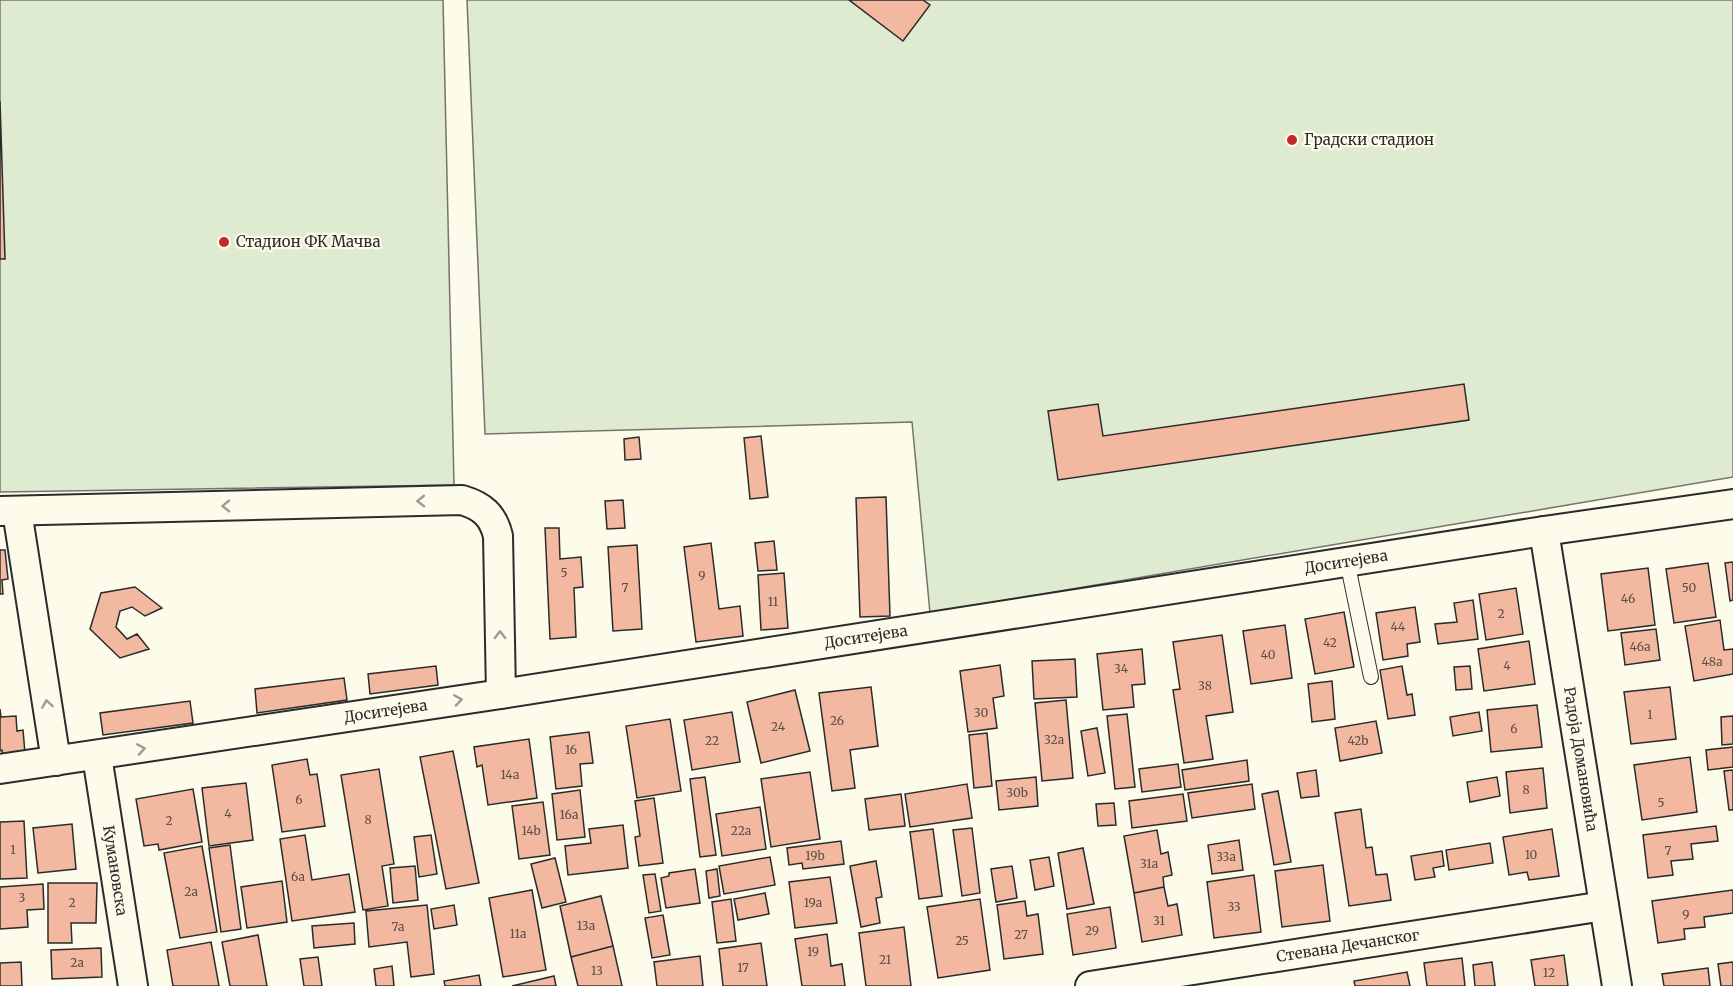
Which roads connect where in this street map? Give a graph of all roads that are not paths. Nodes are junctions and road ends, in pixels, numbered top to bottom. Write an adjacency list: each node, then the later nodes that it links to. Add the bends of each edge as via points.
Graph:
1 (1733, 504): 3 (street, Доситејева)
2 (8, 511): 6 (street, one-way to 2, via 498,536 492,518 474,504 462,500); 8 (street, one-way to 2)
3 (1544, 531): 4 (street, Доситејева); 10 (street, Радоја Домановића)
4 (1347, 561): 5 (lane); 6 (street, Доситејева)
5 (1371, 677)
6 (501, 694): 7 (street, Доситејева, one-way to 6)
7 (97, 756): 8 (street, Доситејева); 11 (street, Кумановска)
8 (56, 761): 9 (street, Доситејева)
9 (0, 769)
10 (1604, 906): 12 (street, Стевана Дечанског); 13 (street, Радоја Домановића)
11 (133, 986)
12 (1090, 986)
13 (1617, 986)

